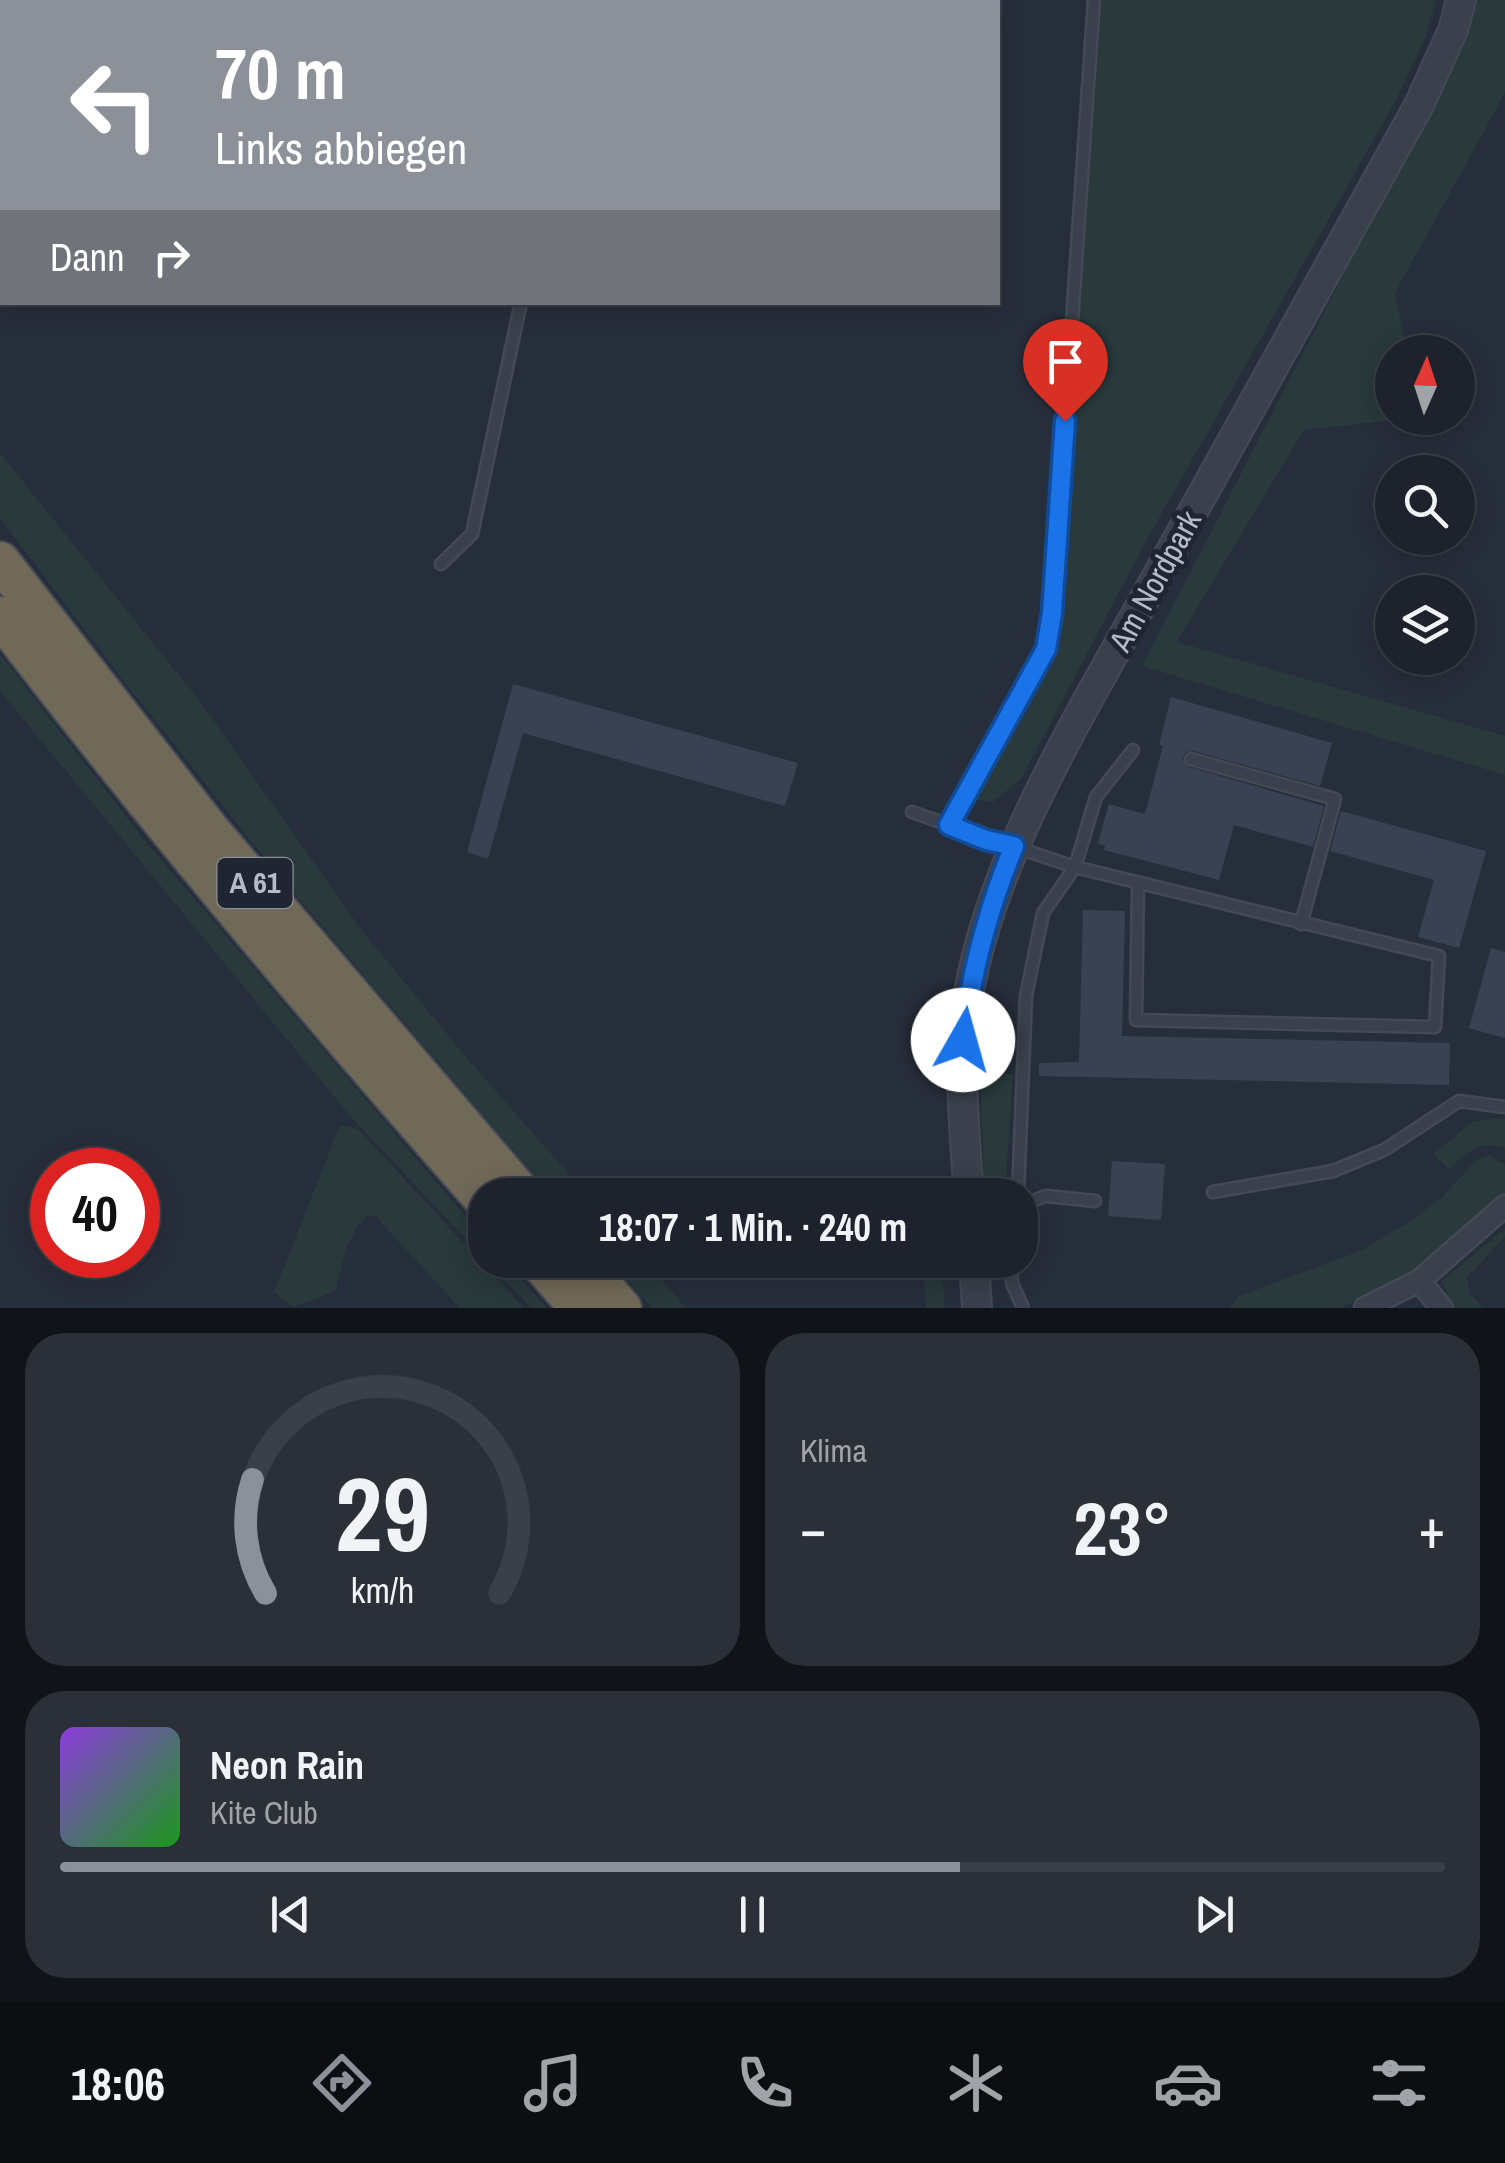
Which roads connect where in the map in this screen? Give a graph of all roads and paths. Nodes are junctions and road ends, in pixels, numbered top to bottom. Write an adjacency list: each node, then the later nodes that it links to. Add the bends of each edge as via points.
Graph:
1 (1094, 0): 10 (lane, via 1046,649)
2 (1460, 0): 11 (street, Am Nordpark, via 1420,105)
3 (520, 305): 5 (lane, via 472,534)
4 (0, 561): 16 (highway, A 61, via 210,830)
5 (441, 564)
6 (0, 616): 19 (highway, A 61, via 304,995)
7 (1133, 750): 12 (lane, via 1096,796)
8 (1191, 760): 14 (lane, via 1336,799)
9 (912, 812): 10 (lane)
10 (949, 825): 11 (lane)
11 (1014, 846): 12 (lane); 17 (street, Am Nordpark, via 994,892 967,1007)
12 (1076, 867): 13 (lane); 18 (lane, via 1043,913 1026,996)
13 (1138, 883): 14 (lane); 14 (lane, via 1136,1020 1436,1027 1439,956)
14 (1301, 924)
15 (1505, 1106): 20 (lane, via 1459,1101 1384,1150 1333,1171)
16 (508, 1178)
17 (967, 1178)
18 (1022, 1178)
19 (468, 1182)
20 (1213, 1192)
21 (1038, 1198): 22 (lane)
22 (1095, 1200)
23 (1505, 1206): 28 (street)
24 (553, 1278): 29 (highway)
25 (596, 1278): 30 (highway)
26 (976, 1278): 31 (street)
27 (1012, 1278): 32 (lane)
28 (1419, 1282): 33 (street); 34 (street)
29 (579, 1308)
30 (622, 1308)
31 (978, 1308)
32 (1023, 1308)
33 (1365, 1308)
34 (1442, 1308)

